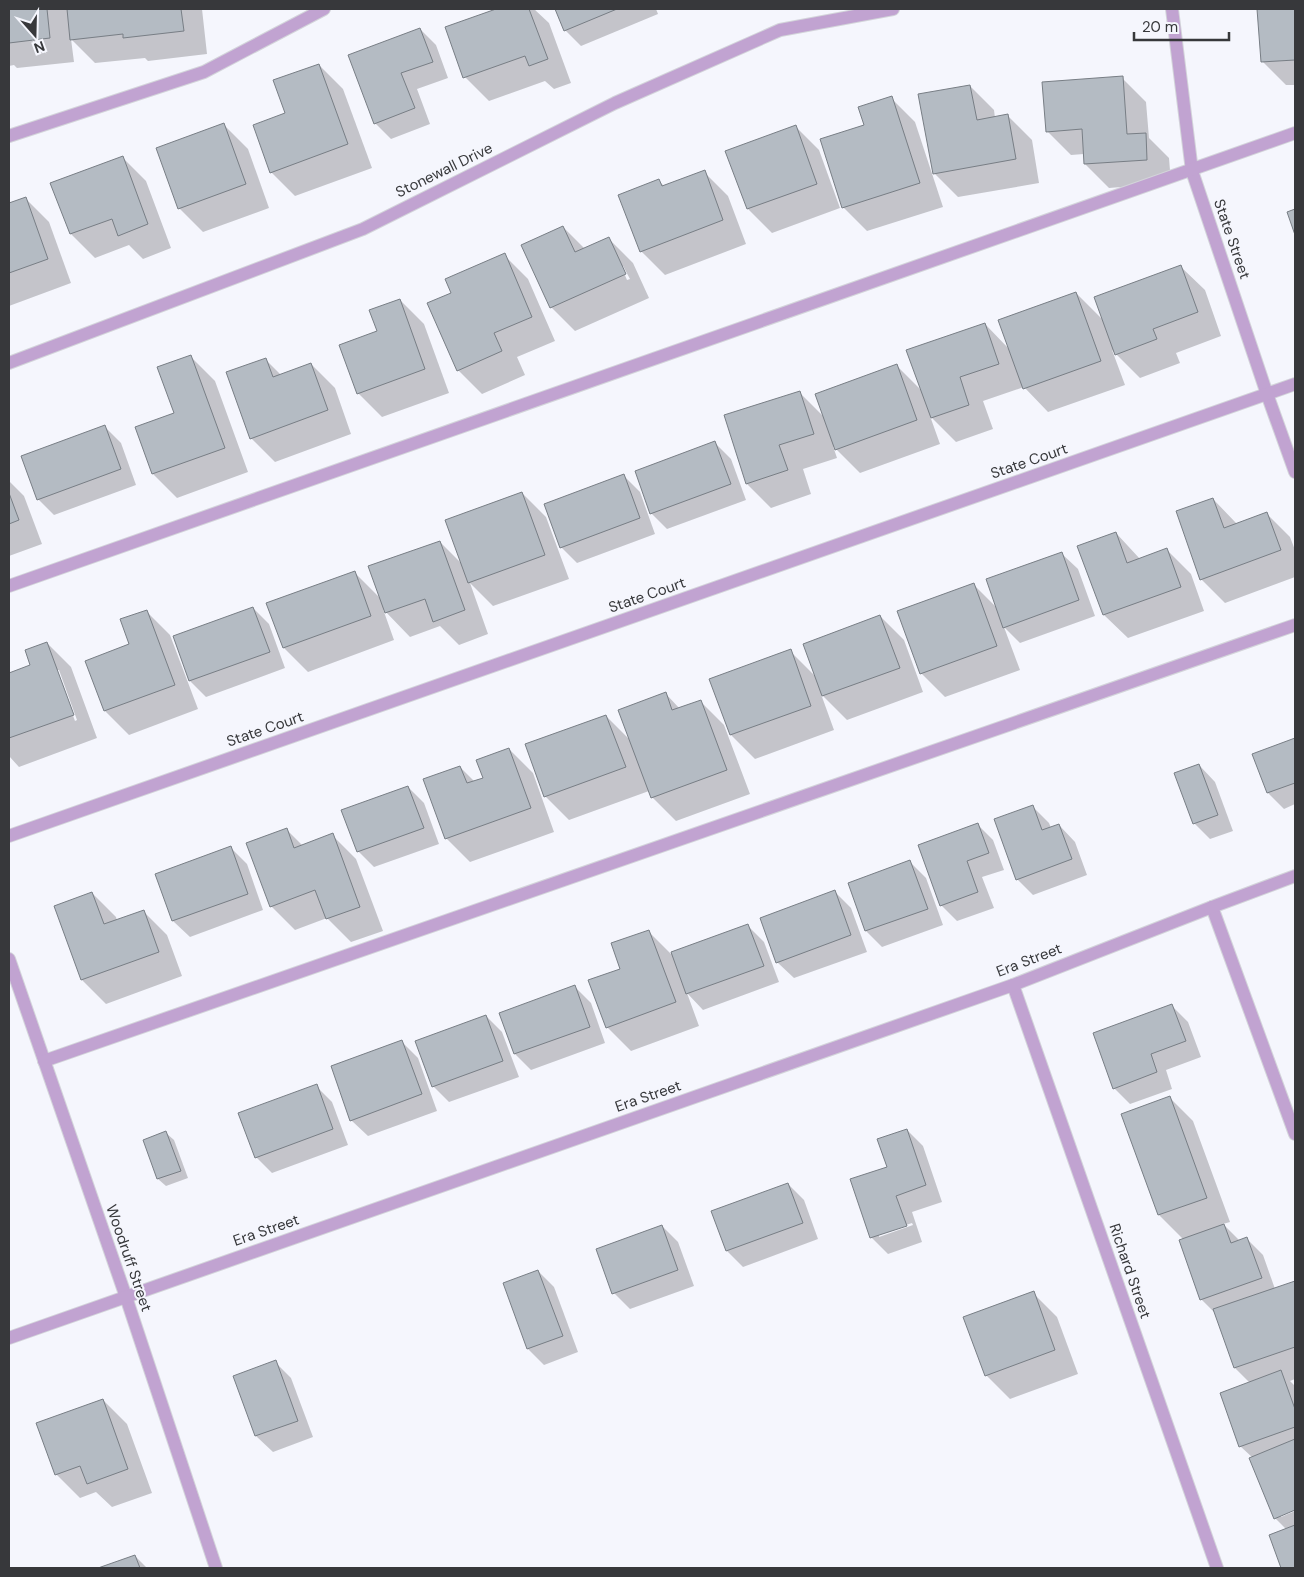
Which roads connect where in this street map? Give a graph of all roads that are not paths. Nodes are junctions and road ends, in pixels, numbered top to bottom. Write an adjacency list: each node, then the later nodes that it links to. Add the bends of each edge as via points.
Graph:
1 (324, 9): 5 (street, via 204,72)
2 (893, 9): 7 (street, Stonewall Drive, via 780,30 615,104 363,229)
3 (1172, 9): 6 (street, State Street)
4 (1295, 133): 6 (street)
5 (9, 136)
6 (1192, 171): 9 (street, State Street); 11 (street)
7 (9, 363)
8 (1295, 384): 9 (street, State Court)
9 (1267, 394): 10 (street, State Street); 13 (street, State Court)
10 (1295, 472)
11 (9, 586)
12 (1295, 625): 18 (street)
13 (9, 836)
14 (1295, 876): 15 (street, Era Street)
15 (1212, 906): 17 (street, Era Street); 19 (street)
16 (9, 959): 18 (street, Woodruff Street)
17 (1013, 985): 20 (street, Era Street); 23 (street, Richard Street)
18 (44, 1061): 20 (street, Woodruff Street)
19 (1295, 1134)
20 (126, 1297): 21 (street, Era Street); 22 (street, Woodruff Street)
21 (9, 1338)
22 (216, 1568)
23 (1217, 1568)

